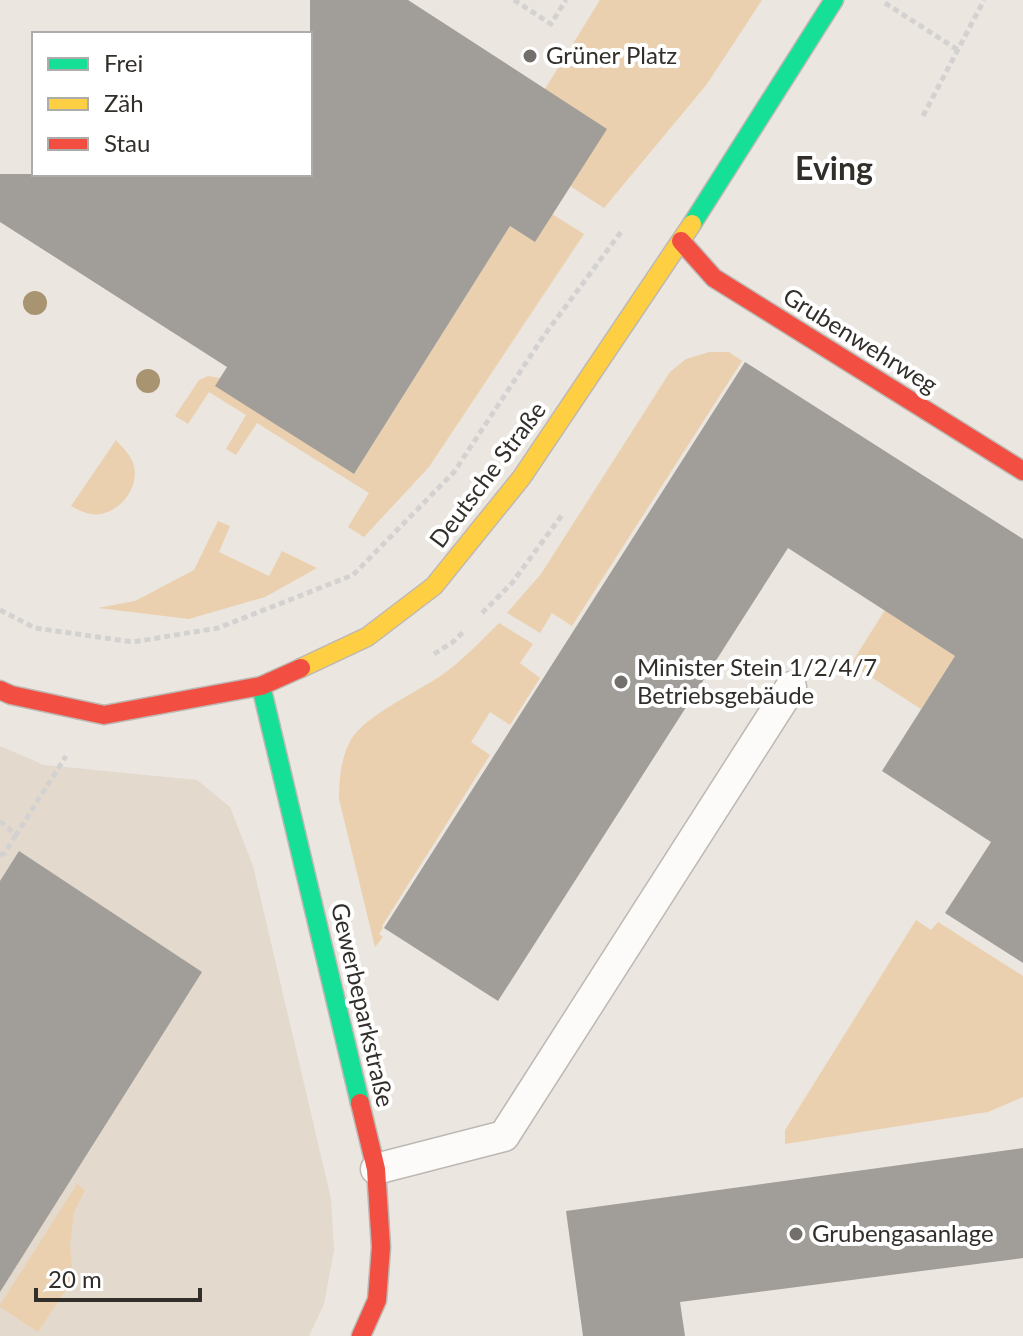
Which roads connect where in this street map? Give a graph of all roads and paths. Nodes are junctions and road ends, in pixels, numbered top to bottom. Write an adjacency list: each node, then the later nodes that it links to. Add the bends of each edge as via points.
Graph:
1 (514, 0): 2 (path, via 551,24)
2 (566, 0)
3 (834, 0): 9 (street, Deutsche Straße)
4 (984, 0): 6 (path)
5 (883, 1): 6 (path)
6 (958, 50): 7 (path)
7 (923, 116)
8 (626, 225): 11 (path, via 543,337 454,472 353,575 218,628 133,642 35,628)
9 (681, 241): 10 (street, Grubenwehrweg, via 714,278); 12 (street, Deutsche Straße, via 522,477 434,586 367,637)
10 (1023, 471)
11 (0, 610)
12 (261, 686): 14 (street, Deutsche Straße, via 104,715); 19 (street, Gewerbeparkstraße)
13 (791, 687): 19 (lane, via 504,1136)
14 (0, 690)
15 (67, 755): 17 (path)
16 (0, 821): 17 (path)
17 (16, 835): 18 (path)
18 (0, 855)
19 (376, 1169): 20 (street, Gewerbeparkstraße, via 381,1247 377,1300)
20 (361, 1336)

